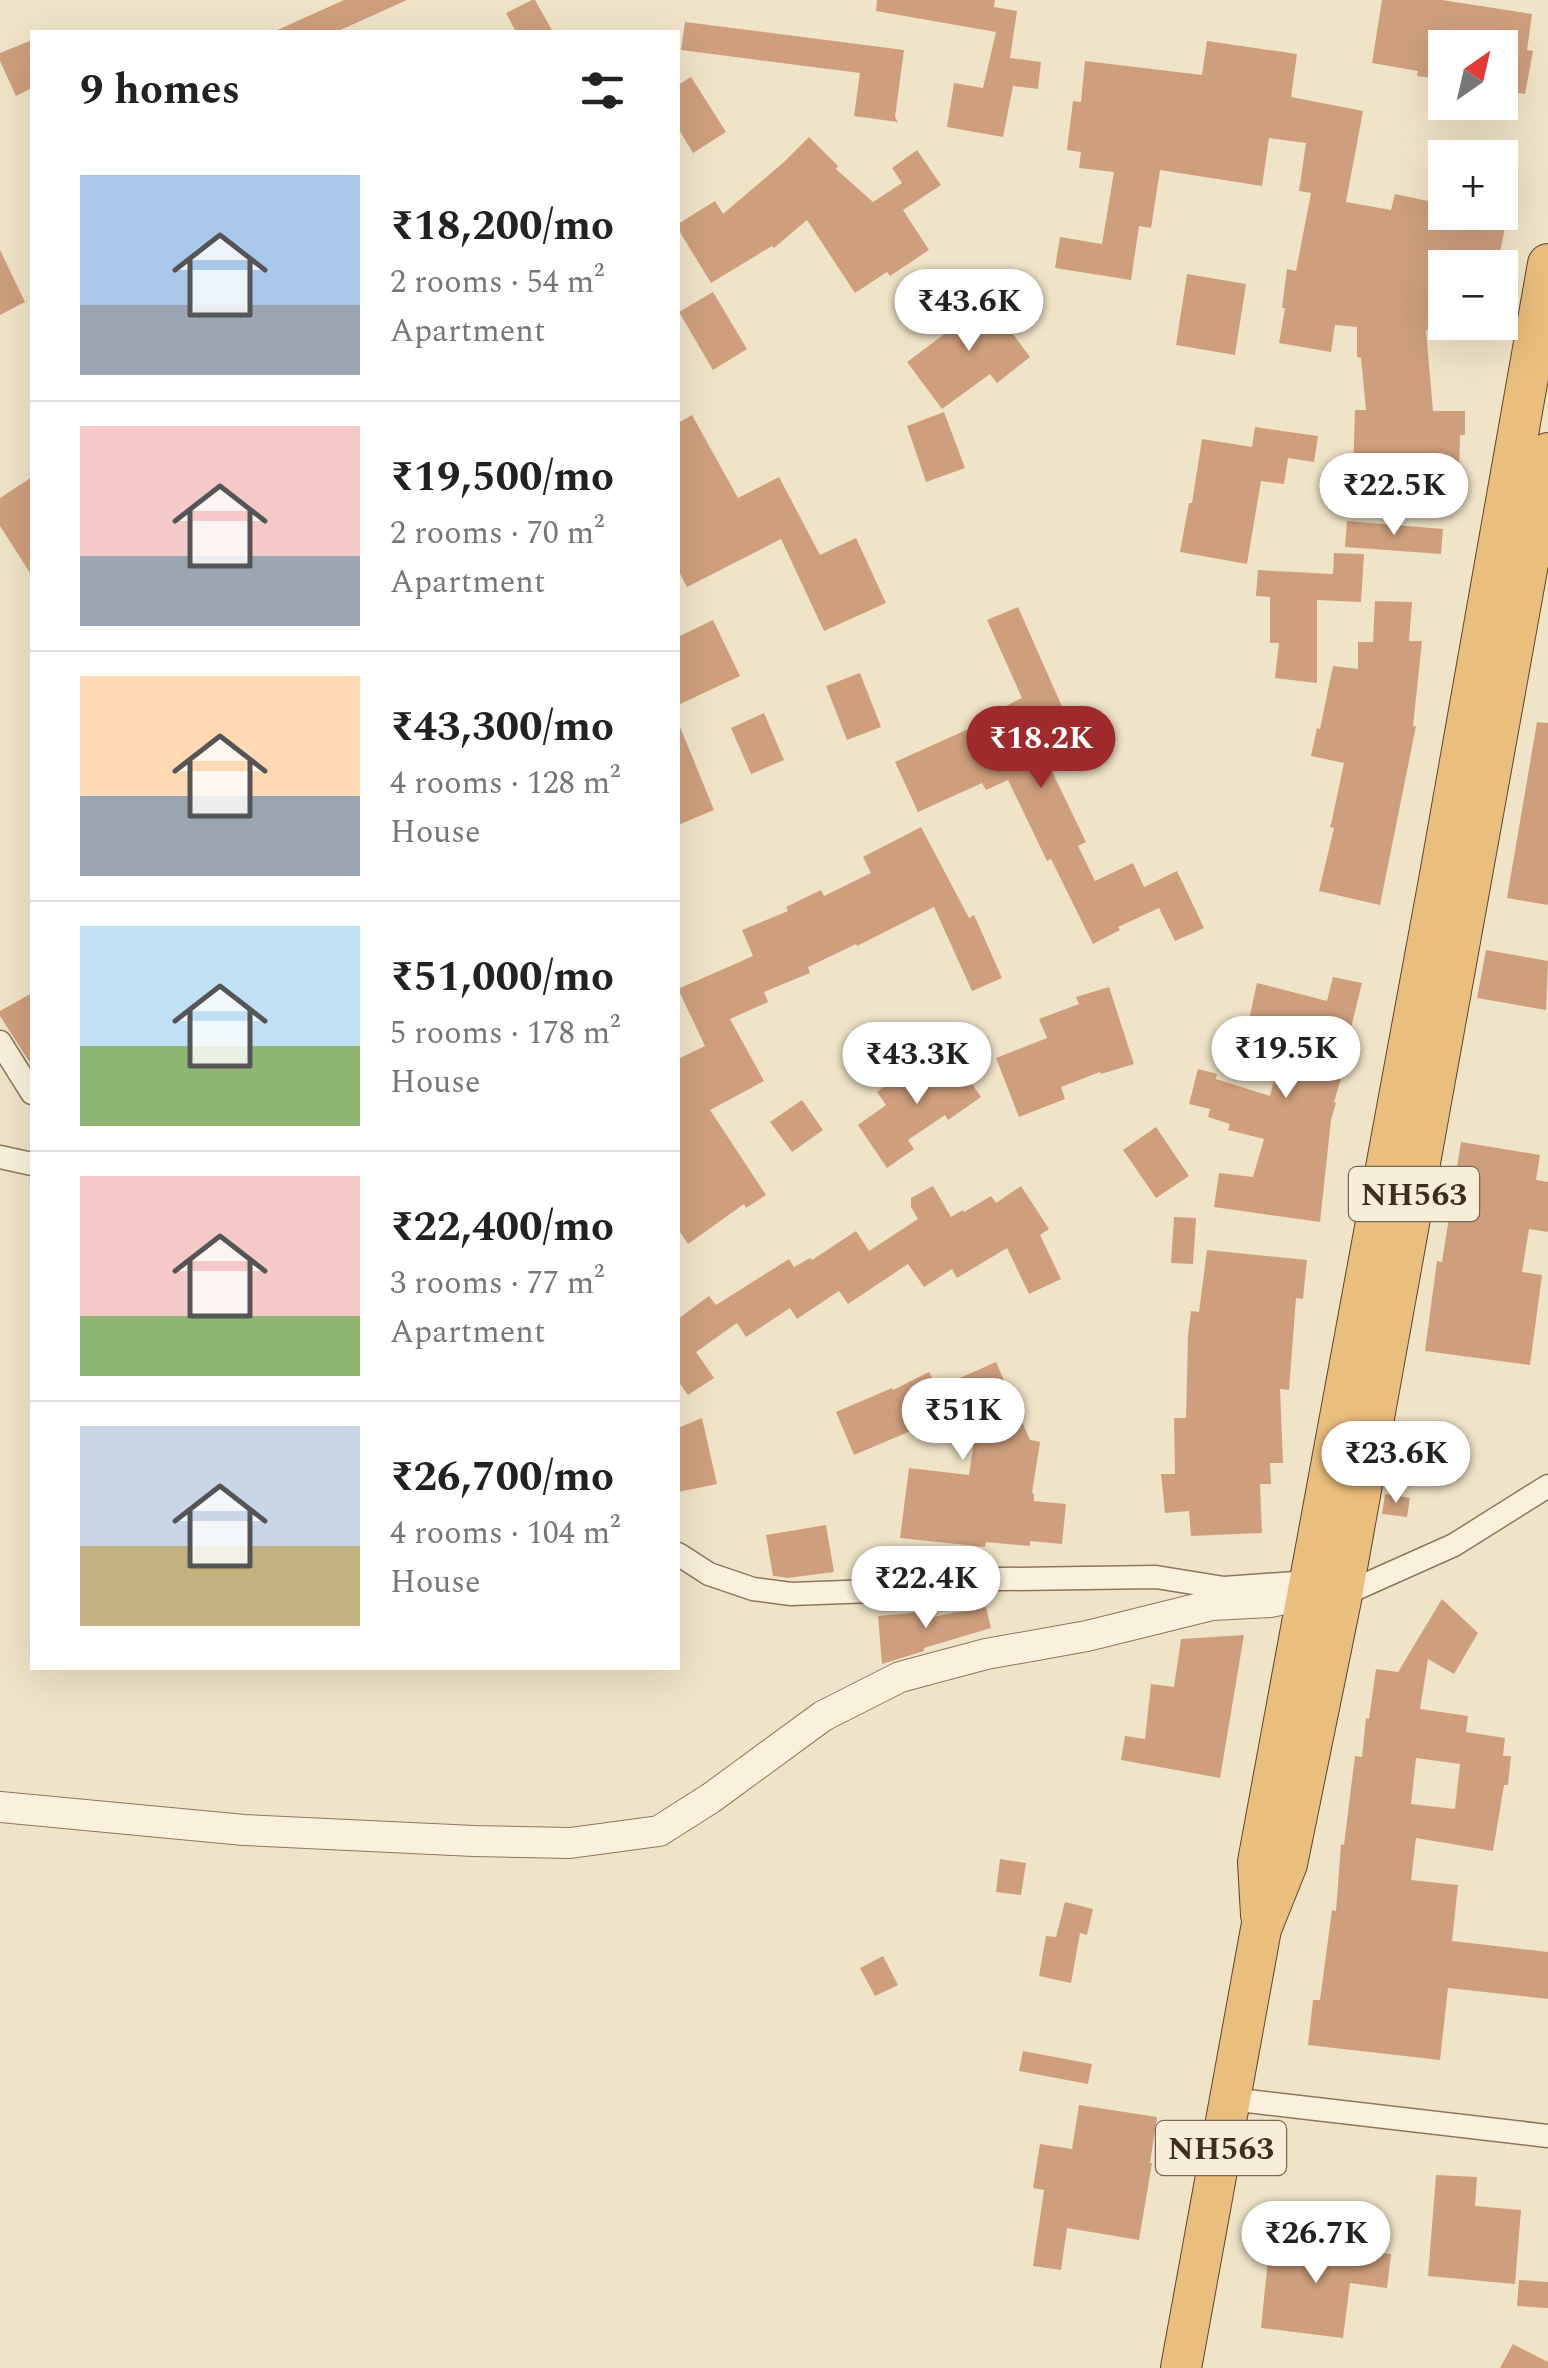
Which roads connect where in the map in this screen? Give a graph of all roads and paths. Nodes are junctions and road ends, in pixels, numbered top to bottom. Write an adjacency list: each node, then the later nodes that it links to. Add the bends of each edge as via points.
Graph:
1 (1548, 264): 9 (highway, NH563)
2 (1548, 454): 9 (highway, NH563)
3 (0, 1042): 4 (street)
4 (30, 1090)
5 (0, 1157): 6 (street)
6 (30, 1164)
7 (1548, 1486): 9 (street, via 1454,1545)
8 (680, 1555): 9 (street, via 753,1590 791,1594 873,1591 933,1580 1156,1576 1224,1588)
9 (1320, 1590): 10 (street, via 1270,1602 1212,1605 900,1677 824,1716 659,1830 570,1843 474,1842 244,1830); 11 (highway, NH563, via 1258,1862 1261,1929)
10 (0, 1806)
11 (1230, 2099): 12 (street); 13 (highway, NH563)
12 (1548, 2136)
13 (1181, 2368)

